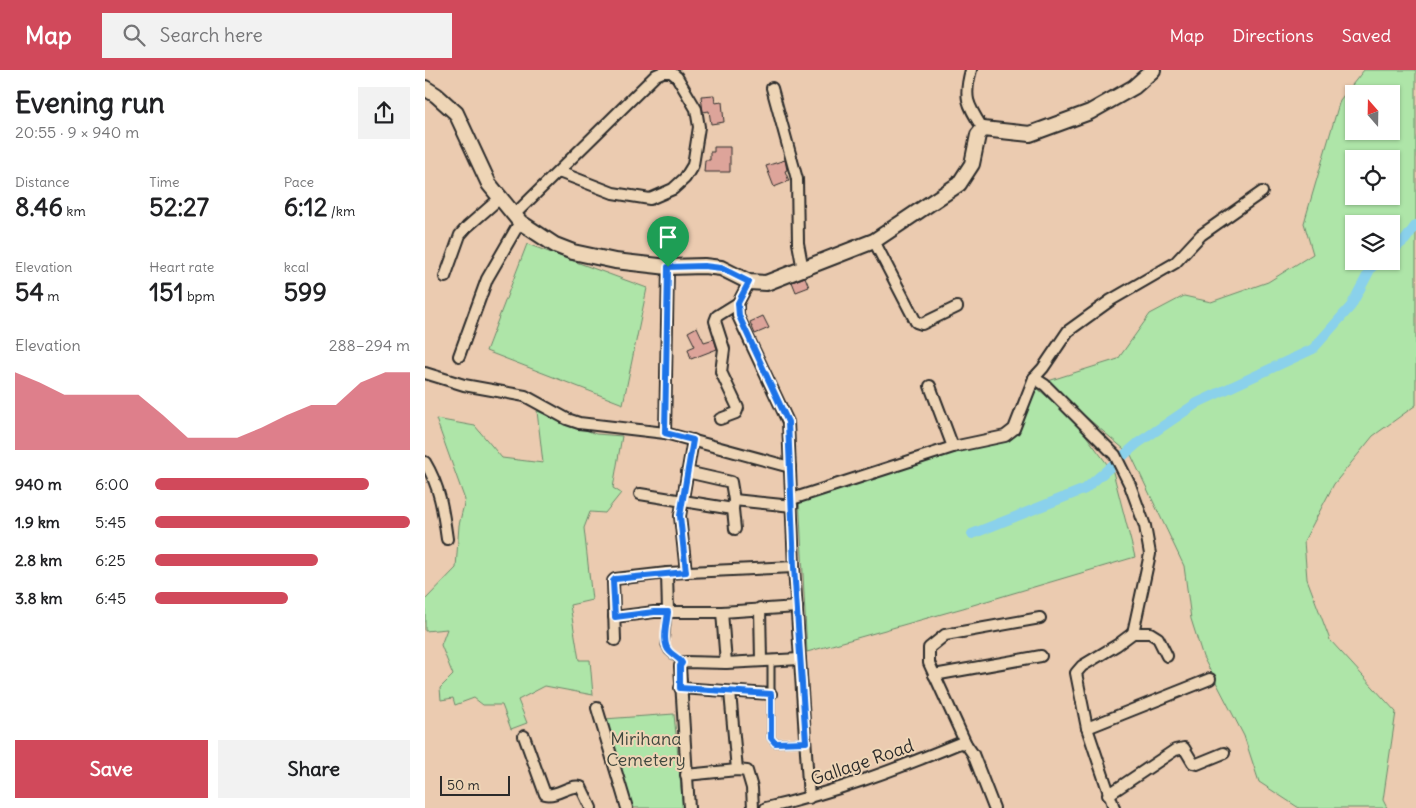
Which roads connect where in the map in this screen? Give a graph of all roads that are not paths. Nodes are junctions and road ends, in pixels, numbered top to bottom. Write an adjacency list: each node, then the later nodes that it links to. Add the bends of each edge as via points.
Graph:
1 (971, 70): 5 (street, via 967,103)
2 (1153, 70): 5 (street, via 1134,87 1090,112 1030,134)
3 (425, 88): 8 (street, via 456,113 489,184)
4 (772, 88): 12 (street, via 797,179 798,243)
5 (983, 129): 10 (street, via 978,135 972,164 959,184)
6 (559, 172): 6 (street, via 656,75 671,72 677,77 696,108 699,127 693,165 673,189 650,199 613,192); 9 (street)
7 (1262, 192): 19 (street, via 1201,235 1175,263 1111,300 1068,331)
8 (500, 198): 9 (street); 13 (street, via 460,235)
9 (517, 218): 11 (street, via 555,245 573,252); 17 (street, via 487,279)
10 (874, 241): 12 (street); 16 (street, via 916,322 923,324)
11 (668, 267): 14 (street, via 721,268); 22 (street)
12 (803, 270): 14 (street, via 766,283)
13 (445, 277)
14 (749, 282): 15 (street)
15 (738, 303): 21 (street, via 717,316 715,321 724,350 721,372 738,408 736,413); 26 (street, via 739,316 788,422)
16 (957, 307)
17 (459, 356)
18 (425, 373): 22 (street, via 465,385 525,396 579,423)
19 (1035, 378): 24 (street, via 1014,429 1005,436); 43 (street, via 1115,455 1130,485 1145,526 1150,554)
20 (929, 386): 24 (street)
21 (720, 420)
22 (665, 433): 23 (street)
23 (693, 440): 26 (street); 27 (street)
24 (953, 447): 30 (street)
25 (425, 462): 33 (street, via 435,478)
26 (790, 467): 30 (street)
27 (687, 472): 29 (street); 31 (street, via 731,482)
28 (640, 494): 29 (street)
29 (682, 501): 31 (street); 35 (street, via 680,516)
30 (792, 503): 31 (street); 34 (street)
31 (733, 504): 32 (street)
32 (735, 529)
33 (447, 539)
34 (794, 567): 35 (street); 37 (street)
35 (686, 572): 36 (street)
36 (667, 573): 39 (street); 41 (street, via 615,579)
37 (797, 607): 38 (street); 47 (street)
38 (760, 608): 40 (street); 48 (street)
39 (668, 612): 40 (street); 41 (street); 49 (lane, via 665,645)
40 (722, 612): 50 (street)
41 (615, 617): 44 (street)
42 (1040, 618): 51 (street, via 945,634 929,648 929,663)
43 (1133, 634): 46 (street, via 1150,634 1158,638); 57 (street, via 1081,666 1076,673)
44 (615, 640)
45 (1041, 656): 51 (street)
46 (1167, 656)
47 (800, 659): 48 (street); 59 (street)
48 (766, 660): 50 (street); 55 (lane)
49 (682, 663): 50 (street); 53 (street)
50 (726, 663)
51 (934, 675): 60 (street)
52 (1210, 679): 57 (street)
53 (680, 688): 54 (street); 63 (street)
54 (731, 692): 55 (street); 62 (street)
55 (771, 694): 59 (lane, via 771,738 775,743)
56 (597, 708): 67 (street)
57 (1087, 728): 64 (street)
58 (524, 736): 66 (street, via 545,794 552,796 575,786 581,787)
59 (806, 742): 65 (street)
60 (966, 744): 65 (street, Gallage Road, via 960,743); 71 (street)
61 (1223, 753): 64 (street, via 1197,764 1184,748 1175,750)
62 (737, 770): 63 (street); 69 (street, via 747,771)
63 (686, 775): 68 (street)
64 (1108, 795): 72 (street)
65 (808, 802): 70 (street, Gallage Road)
66 (591, 808)
67 (627, 808)
68 (689, 808)
69 (753, 808)
70 (766, 808)
71 (994, 808)
72 (1114, 808)

